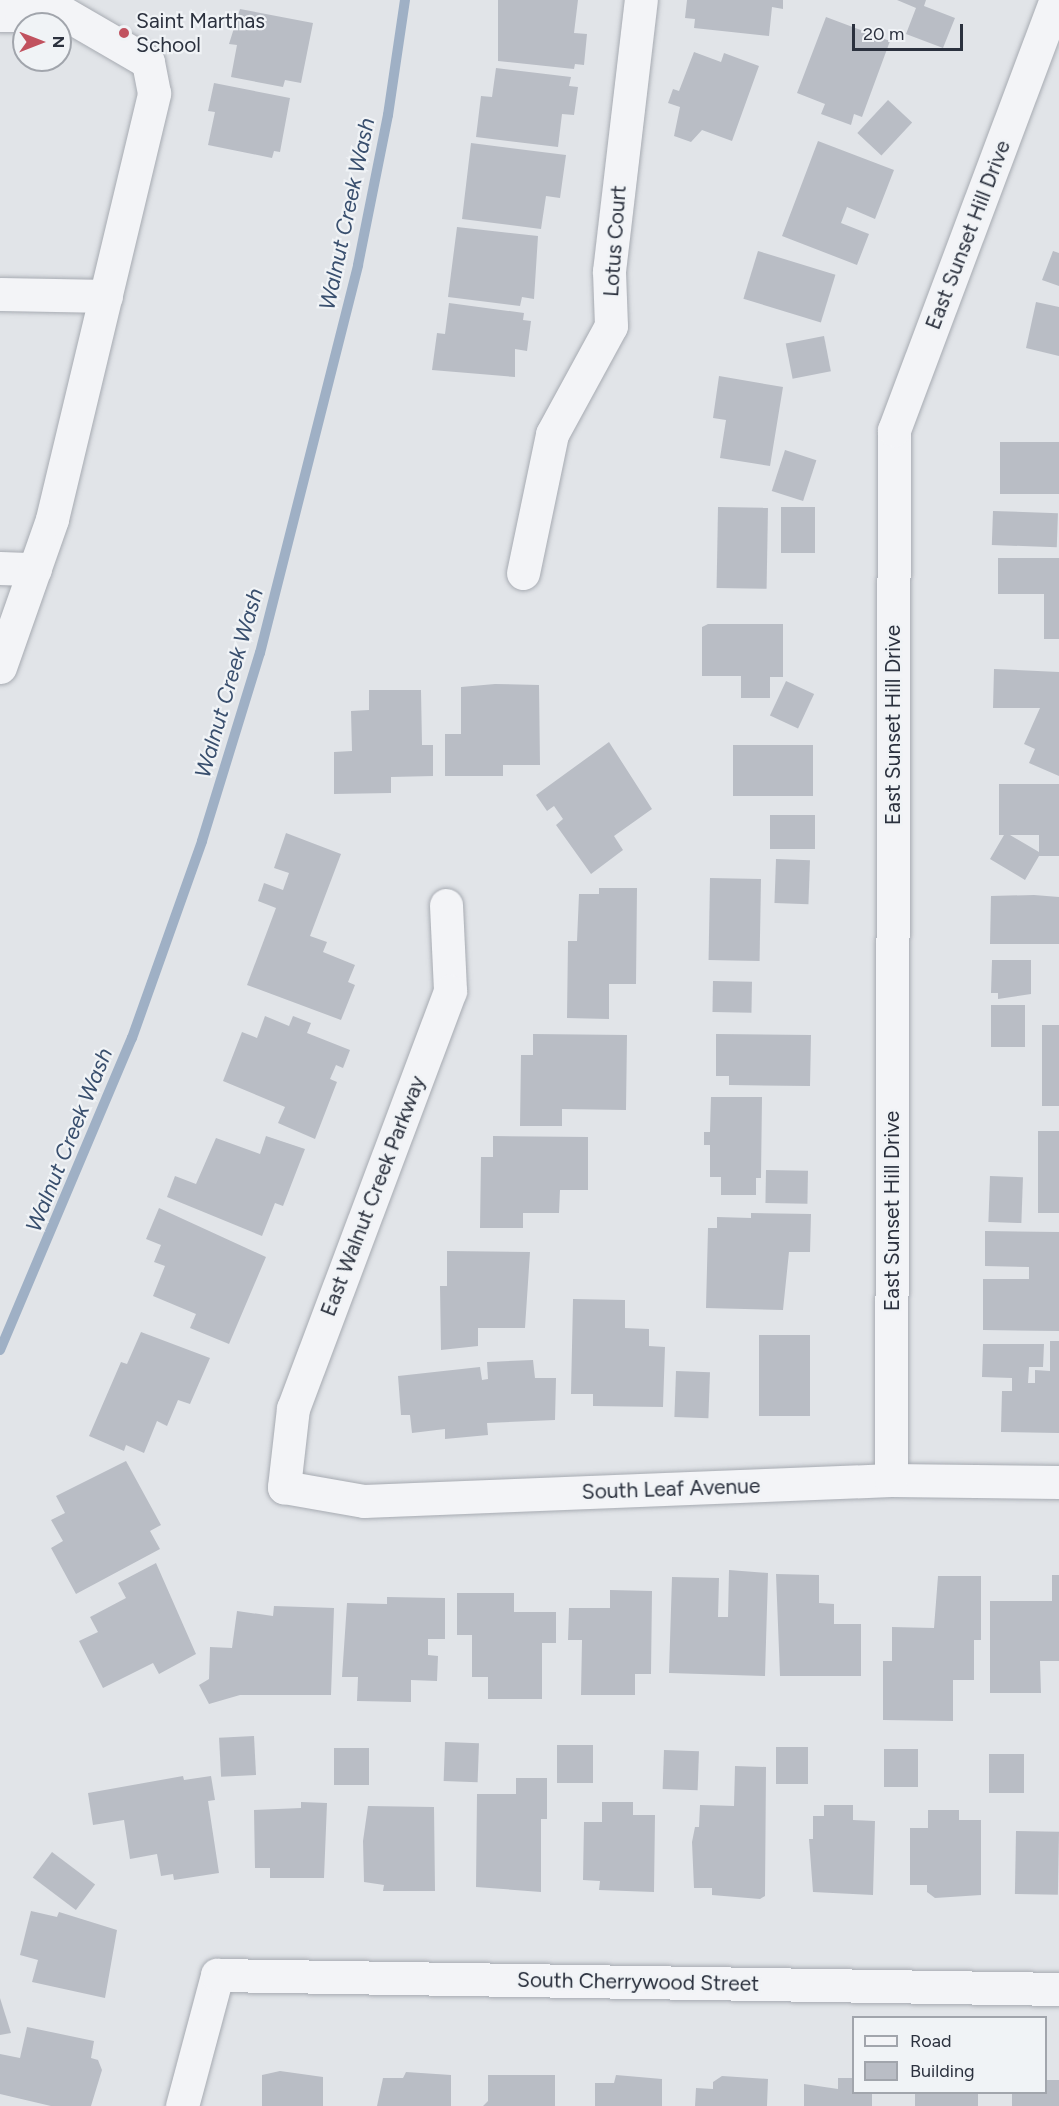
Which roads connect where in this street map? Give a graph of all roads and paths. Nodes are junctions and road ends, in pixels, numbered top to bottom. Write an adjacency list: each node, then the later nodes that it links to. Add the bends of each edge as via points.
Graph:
1 (641, 0): 9 (street, Lotus Court, via 609,271 611,326 552,434)
2 (1056, 0): 12 (street, East Sunset Hill Drive, via 894,430)
3 (41, 2): 4 (street, via 21,15); 6 (street, via 148,62 154,93)
4 (0, 15)
5 (0, 294): 6 (street)
6 (106, 296): 8 (street, via 52,519)
7 (0, 568): 8 (street)
8 (35, 569): 10 (street)
9 (523, 573)
10 (0, 667)
11 (446, 905): 14 (street, East Walnut Creek Parkway, via 450,991 292,1408)
12 (891, 1480): 13 (street, South Leaf Avenue); 14 (street, South Leaf Avenue, via 364,1501)
13 (1059, 1482)
14 (284, 1487)
15 (1059, 1989): 16 (street, South Cherrywood Street, via 217,1974)
16 (182, 2106)

